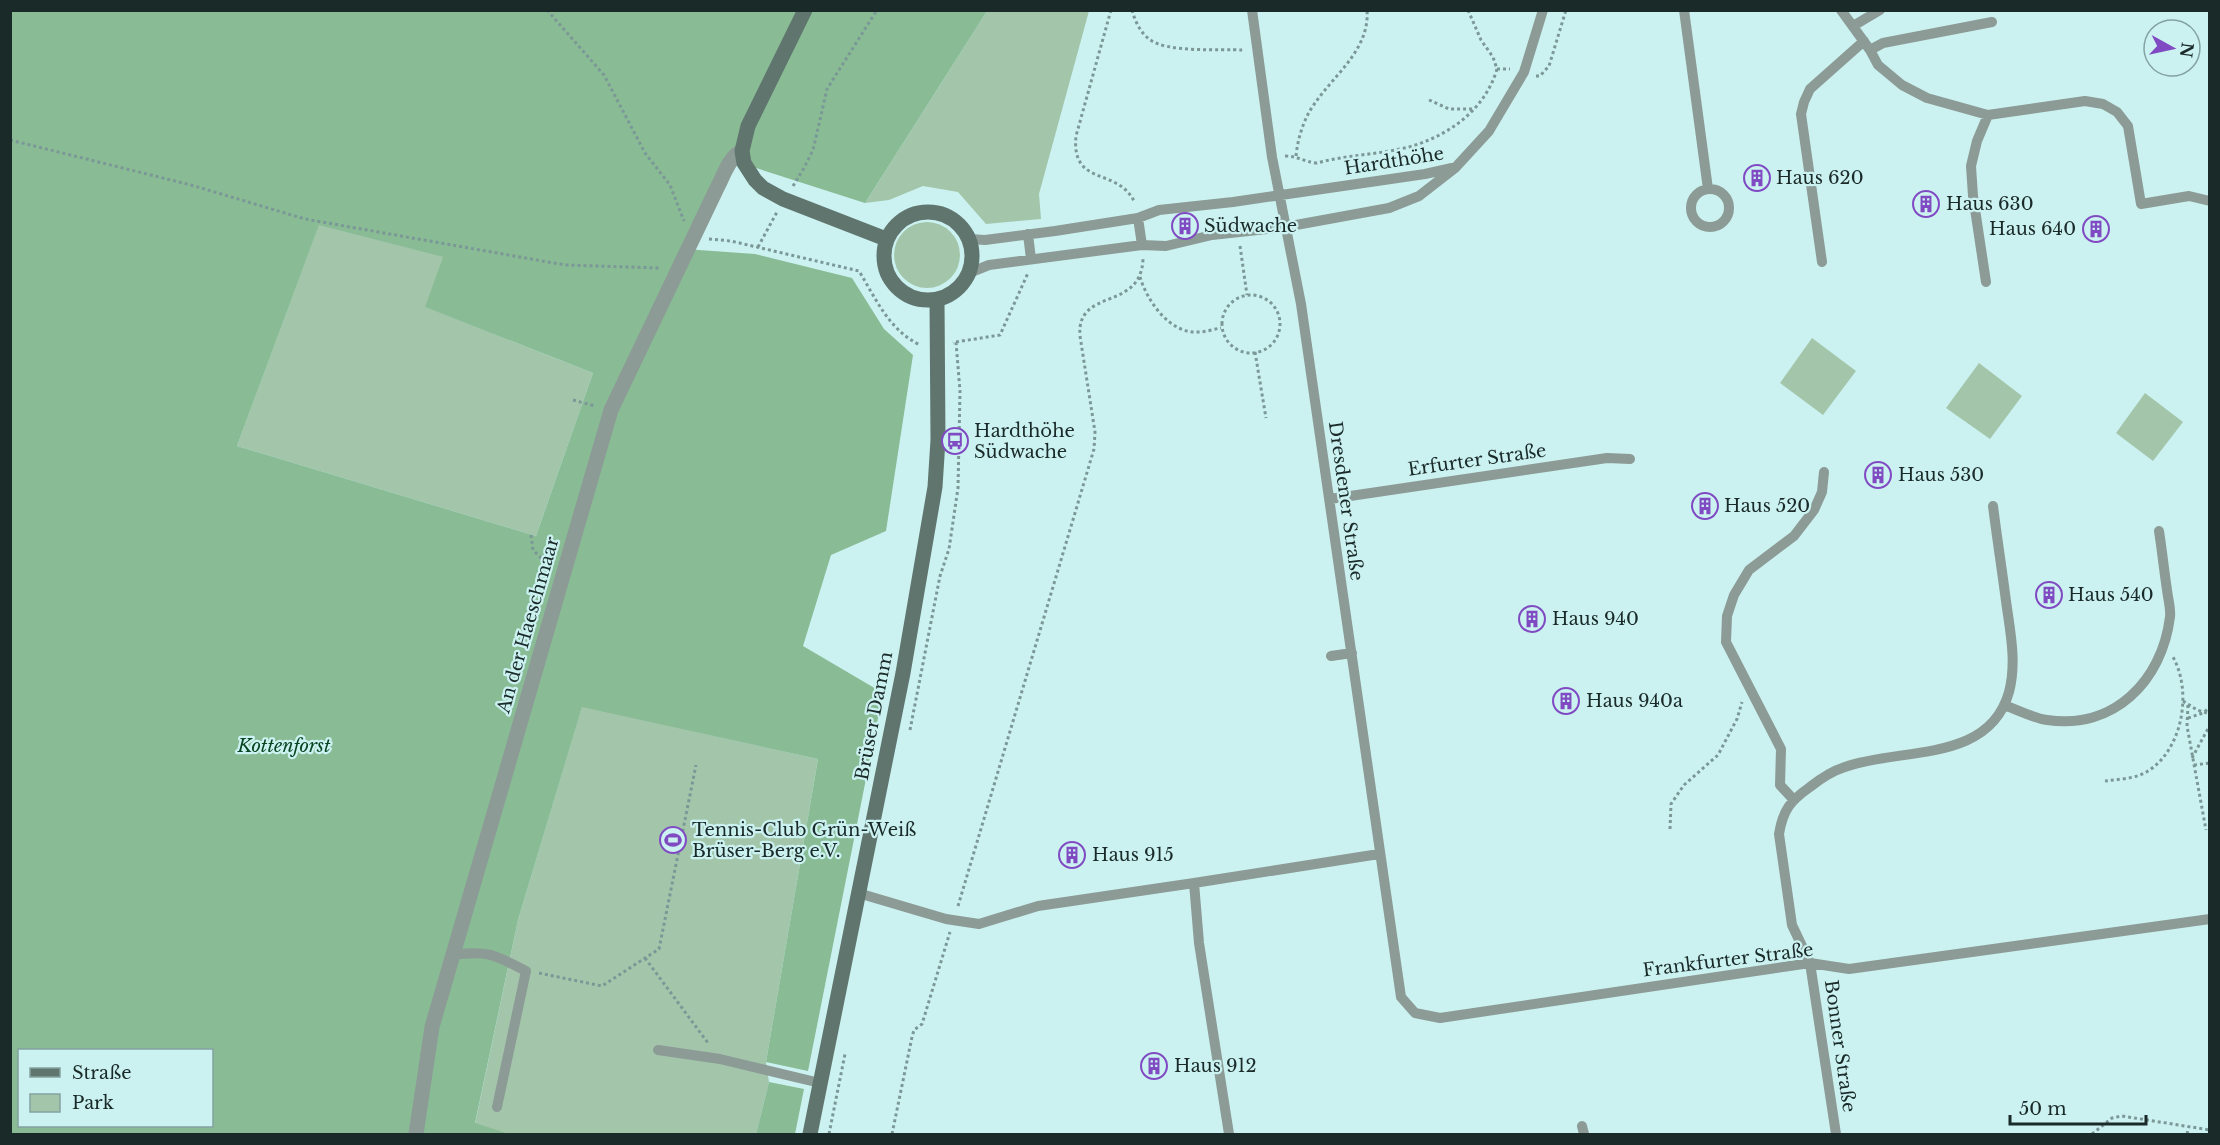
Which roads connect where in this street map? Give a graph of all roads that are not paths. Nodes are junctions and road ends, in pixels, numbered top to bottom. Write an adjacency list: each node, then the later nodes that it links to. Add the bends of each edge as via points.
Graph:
1 (805, 10): 12 (street, An der Haeschmaar, via 748,126)
2 (1252, 10): 15 (lane, Dresdener Straße)
3 (1543, 10): 13 (lane, via 1524,72 1489,131)
4 (1684, 10): 14 (lane)
5 (1841, 10): 8 (lane)
6 (1880, 10): 8 (lane)
7 (1992, 22): 10 (lane, via 1883,43)
8 (1853, 26): 9 (lane)
9 (1864, 41): 10 (lane); 24 (lane, via 1810,89 1803,108)
10 (1870, 51): 11 (lane, via 1878,65 1902,85 1927,98)
11 (1988, 115): 16 (lane, via 2085,101 2103,104 2117,112 2128,126 2141,204 2189,196); 26 (lane, via 1971,166)
12 (742, 151): 20 (street, via 744,163 763,188); 41 (street, An der Haeschmaar, via 732,159 611,410)
13 (1455, 168): 15 (lane, Hardthöhe); 18 (lane, Hardthöhe, via 1419,196 1389,208)
14 (1708, 189)
15 (1279, 195): 17 (lane, Hardthöhe, via 1159,210); 18 (lane, Dresdener Straße)
16 (2210, 201)
17 (1138, 218): 19 (lane, Hardthöhe); 22 (lane)
18 (1285, 227): 22 (lane, Hardthöhe, via 1167,246); 30 (lane, Dresdener Straße, via 1301,304)
19 (1028, 234): 21 (lane, Hardthöhe); 23 (lane)
20 (886, 239): 21 (street, via 903,219 928,212 952,219); 27 (street, via 885,271 893,285 921,301)
21 (969, 239): 25 (street)
22 (1142, 245): 23 (lane, Hardthöhe)
23 (1031, 260): 25 (lane, Hardthöhe, via 989,265)
24 (1822, 262)
25 (969, 273): 27 (street, via 961,286)
26 (1986, 282)
27 (937, 300): 39 (street, Brüser Damm, via 939,440 935,487 903,673)
28 (1630, 459): 30 (lane, Erfurter Straße, via 1607,458)
29 (1824, 472): 36 (lane, via 1822,492 1814,510 1794,536 1749,570 1727,616 1726,642 1780,749 1780,785)
30 (1330, 499): 33 (lane, Dresdener Straße)
31 (1993, 506): 35 (lane, via 2013,651)
32 (2159, 531): 35 (lane, via 2170,615 2163,647 2136,692 2117,708 2099,716 2072,720 2046,720)
33 (1352, 653): 34 (lane); 37 (lane, Dresdener Straße)
34 (1330, 656)
35 (2004, 705): 36 (lane, via 1981,732 1964,741 1948,748 1845,766)
36 (1792, 800): 42 (lane, Bonner Straße, via 1779,834 1792,925)
37 (1379, 854): 38 (lane); 43 (lane, Dresdener Straße)
38 (1194, 883): 39 (lane, via 1038,906 979,924 953,921); 49 (lane, via 1199,943)
39 (858, 892): 45 (street, Brüser Damm)
40 (2210, 919): 42 (lane, Frankfurter Straße, via 1849,969)
41 (452, 955): 46 (lane, via 493,954 526,970); 47 (street, An der Haeschmaar, via 432,1027)
42 (1810, 963): 43 (lane, Frankfurter Straße, via 1440,1018 1415,1013); 50 (lane, Bonner Straße)
43 (1401, 997)
44 (658, 1050): 45 (lane, via 720,1059)
45 (820, 1083): 48 (street, Brüser Damm)
46 (497, 1107)
47 (416, 1134)
48 (810, 1134)
49 (1228, 1134)
50 (1836, 1134)

